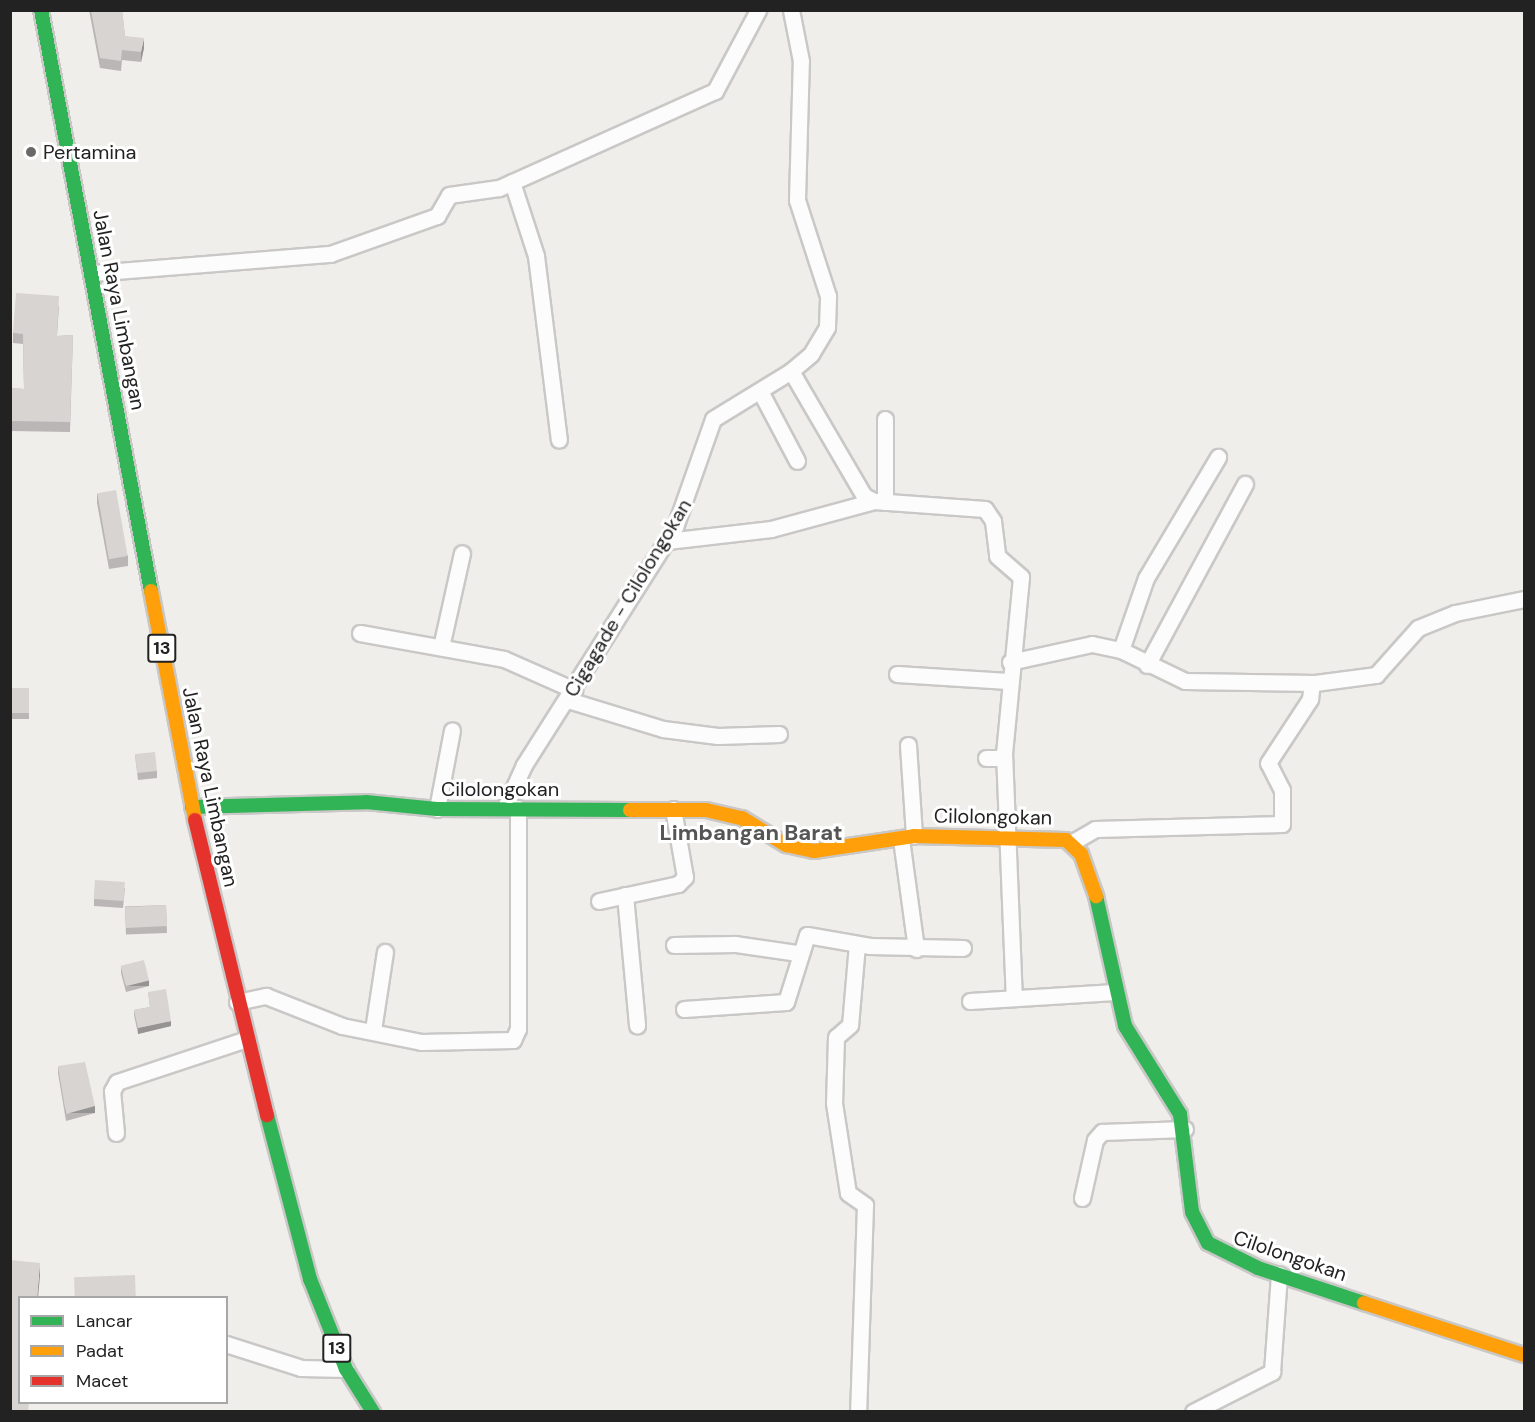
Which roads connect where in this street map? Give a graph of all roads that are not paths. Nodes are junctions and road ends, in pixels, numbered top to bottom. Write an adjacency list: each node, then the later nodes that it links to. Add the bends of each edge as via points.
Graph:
1 (41, 10): 5 (main road, Jalan Raya Limbangan / 13)
2 (758, 10): 4 (street, via 715,92)
3 (791, 10): 6 (street, Cigagade - Cilolongokan, via 801,61 797,200 828,296 822,337)
4 (512, 182): 5 (street, via 449,195 436,216 339,252); 9 (street, via 540,279)
5 (92, 273): 31 (main road, Jalan Raya Limbangan / 13)
6 (791, 371): 7 (street, Cigagade - Cilolongokan); 13 (street, via 842,465)
7 (760, 392): 11 (street); 14 (street, Cigagade - Cilolongokan, via 726,406 713,418 694,484)
8 (885, 418): 13 (street)
9 (559, 440)
10 (1218, 458): 19 (street, via 1146,578)
11 (797, 461)
12 (1245, 484): 21 (street)
13 (879, 502): 14 (street, via 771,529); 20 (street, via 970,505 991,513 995,552 1021,577)
14 (667, 541): 25 (street, Cigagade - Cilolongokan)
15 (462, 553): 18 (street)
16 (1524, 599): 24 (street, via 1418,628 1376,675)
17 (360, 633): 18 (street)
18 (441, 647): 25 (street, via 504,659)
19 (1121, 650): 20 (street, via 1077,645); 21 (street)
20 (1010, 662): 23 (street)
21 (1147, 665): 24 (street, via 1206,684)
22 (897, 674): 23 (street)
23 (1008, 681): 30 (street)
24 (1313, 683): 37 (street, via 1310,699 1268,763 1282,790 1282,824 1095,829)
25 (571, 695): 27 (street, via 663,729 718,736); 32 (street, Cigagade - Cilolongokan, via 524,765)
26 (452, 730): 33 (street)
27 (779, 734)
28 (908, 745): 36 (street)
29 (986, 758): 30 (street)
30 (1004, 758): 35 (street)
31 (192, 807): 33 (main road, Cilolongokan, via 366,802); 49 (main road, Jalan Raya Limbangan / 13)
32 (512, 807): 33 (main road, Cilolongokan); 34 (main road, Cilolongokan); 52 (street, via 516,1035 507,1042 436,1043)
33 (437, 809)
34 (673, 809): 36 (main road, Cilolongokan, via 726,813 786,845 814,851); 38 (street, via 685,877 678,884)
35 (1006, 836): 36 (main road, Cilolongokan); 37 (main road, Cilolongokan, via 1051,836); 47 (street)
36 (908, 837): 43 (street)
37 (1071, 843): 46 (main road, Cilolongokan, via 1093,882)
38 (625, 895): 39 (street); 51 (street)
39 (599, 901)
40 (857, 944): 43 (street); 45 (street, via 807,935); 62 (street, via 850,1025 836,1037 834,1103 848,1193 864,1202 866,1214)
41 (675, 945): 45 (street, via 735,944)
42 (963, 948): 43 (street)
43 (916, 950)
44 (385, 952): 52 (street)
45 (797, 953): 50 (street, via 786,1002)
46 (1115, 993): 47 (street); 54 (main road, Cilolongokan, via 1131,1039 1170,1091)
47 (1014, 998): 48 (street)
48 (970, 1001)
49 (237, 1002): 52 (street, via 266,996 336,1024); 53 (main road, Jalan Raya Limbangan / 13)
50 (684, 1009)
51 (637, 1025)
52 (373, 1030)
53 (247, 1039): 55 (street, via 117,1082 112,1091); 60 (main road, Jalan Raya Limbangan / 13, via 293,1222)
54 (1185, 1129): 56 (street, via 1102,1132 1095,1140); 57 (main road, Cilolongokan, via 1192,1212 1201,1232 1218,1251)
55 (116, 1133)
56 (1082, 1198)
57 (1279, 1274): 59 (main road, Cilolongokan); 63 (street, via 1272,1372)
58 (228, 1345): 60 (street, via 301,1368)
59 (1524, 1355)
60 (346, 1369): 61 (main road, Jalan Raya Limbangan / 13)
61 (373, 1412)
62 (858, 1412)
63 (1193, 1412)

